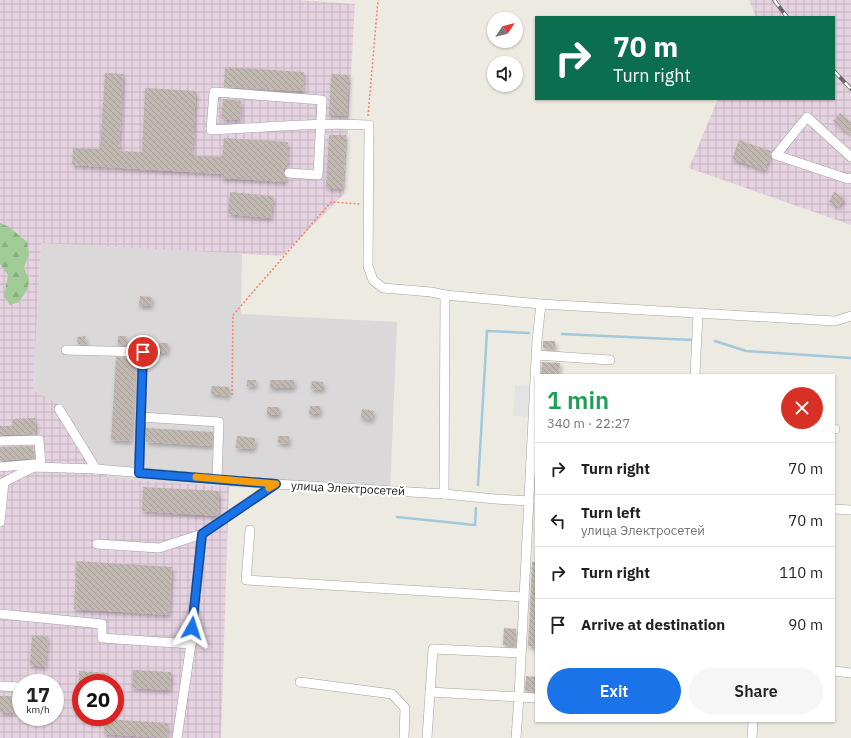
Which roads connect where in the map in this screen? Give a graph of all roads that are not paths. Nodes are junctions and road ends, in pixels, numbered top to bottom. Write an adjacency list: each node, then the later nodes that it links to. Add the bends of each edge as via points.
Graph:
1 (320, 125): 1 (street, via 211,130 214,92 322,100); 3 (street, via 318,175); 5 (street, via 369,125 368,266 373,280 383,288)
2 (851, 157): 4 (street, via 807,117 776,155)
3 (289, 173)
4 (851, 178)
5 (444, 295): 6 (street); 25 (street)
6 (541, 304): 7 (street); 10 (street)
7 (698, 313): 8 (street, via 835,321); 13 (street)
8 (851, 316)
9 (66, 350): 16 (street, via 143,352)
10 (536, 355): 11 (street); 12 (street)
11 (610, 360)
12 (536, 374)
13 (695, 374)
14 (535, 400): 24 (street)
15 (59, 409): 20 (street)
16 (141, 417): 21 (street); 22 (street, via 219,422)
17 (0, 441): 18 (street, via 39,440)
18 (41, 466): 19 (street); 20 (street, улица Электросетей); 29 (street, via 4,482)
19 (0, 467)
20 (96, 469): 21 (street, улица Электросетей)
21 (139, 473): 22 (street, улица Электросетей)
22 (217, 479): 23 (street, улица Электросетей)
23 (276, 484): 25 (street, улица Электросетей); 31 (street)
24 (533, 489): 26 (street)
25 (444, 494): 26 (street, улица Электросетей)
26 (529, 501): 33 (street)
27 (835, 509): 28 (street)
28 (851, 510)
29 (0, 522)
30 (250, 530): 33 (street, via 246,580)
31 (202, 534): 32 (street, via 159,548); 35 (street)
32 (97, 544)
33 (524, 597): 36 (street)
34 (0, 614): 35 (street, via 102,624 102,638)
35 (191, 644): 46 (street)
36 (521, 653): 42 (street, via 433,649); 43 (street)
37 (835, 671): 38 (street)
38 (851, 673)
39 (300, 682): 47 (street, via 392,694 405,708)
40 (0, 686): 41 (street)
41 (12, 687)
42 (430, 692): 43 (street); 48 (street)
43 (519, 697): 44 (street); 49 (street)
44 (535, 698)
45 (753, 722): 50 (street)
46 (177, 738)
47 (404, 738)
48 (427, 738)
49 (516, 738)
50 (752, 738)

